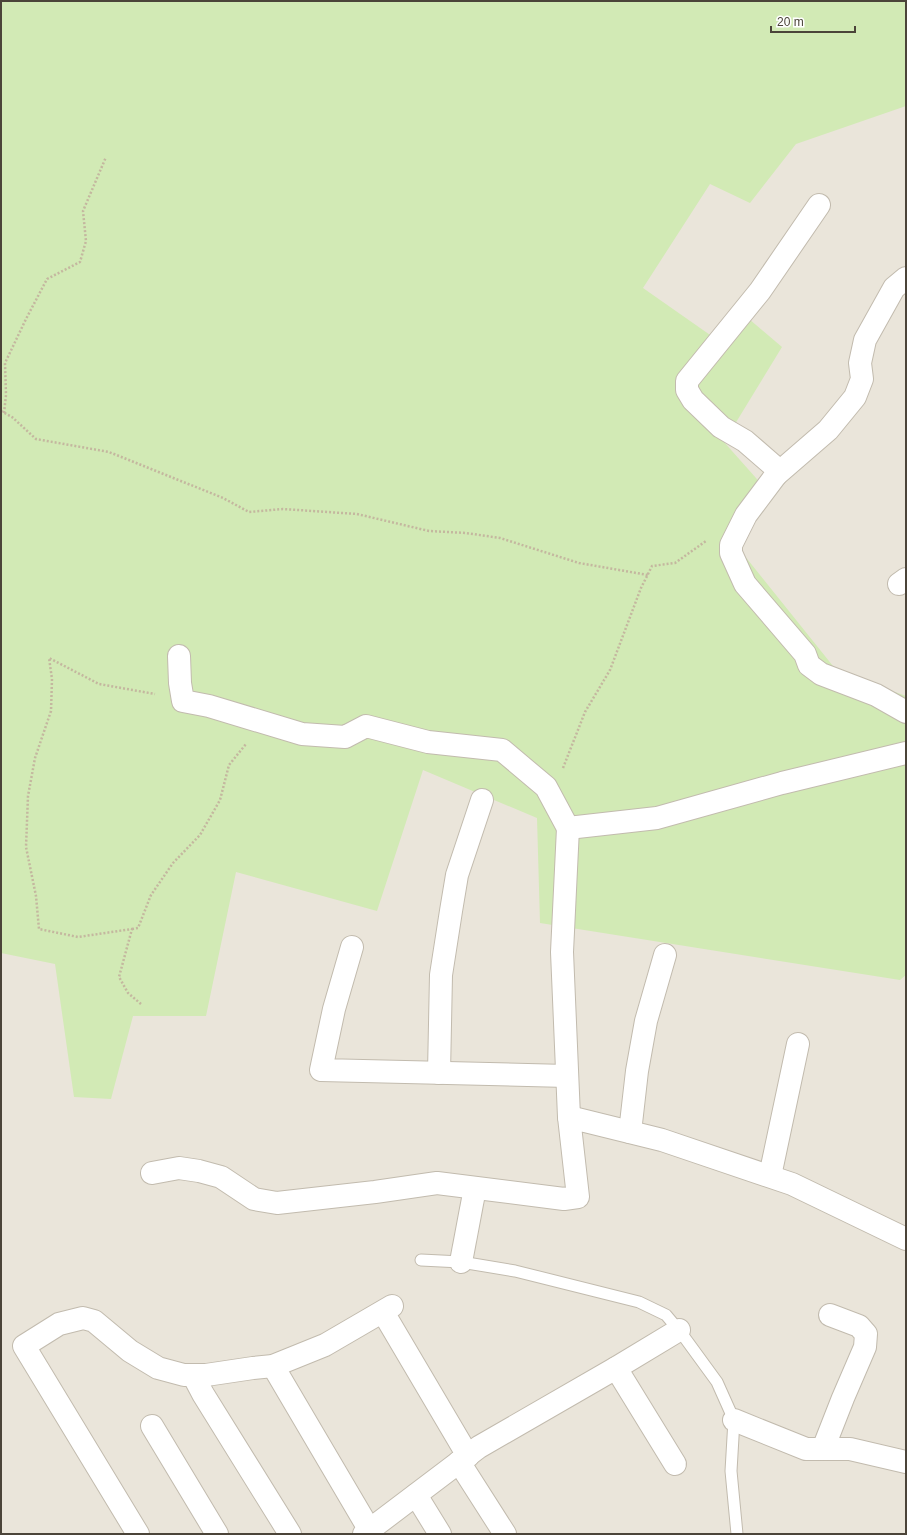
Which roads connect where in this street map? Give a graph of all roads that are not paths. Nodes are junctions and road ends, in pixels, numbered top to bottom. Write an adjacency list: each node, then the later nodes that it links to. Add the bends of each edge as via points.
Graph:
1 (819, 205): 3 (street, via 760,291 687,382 687,390 693,400 720,427 746,441 775,467)
2 (906, 278): 3 (street, via 894,288 865,340 860,363 862,379 855,397 828,430)
3 (776, 475): 5 (street, via 746,515 731,545 731,553 746,584 805,654 810,665 821,674 876,695)
4 (179, 656): 8 (street, via 183,701 209,706 302,734 345,737 366,726 428,742 502,750 546,787)
5 (906, 712)
6 (906, 753): 8 (street, via 782,783 657,818)
7 (482, 800): 12 (street, via 457,875 453,896 441,975)
8 (568, 828): 13 (street, via 562,952)
9 (352, 947): 12 (street, via 334,1009 321,1070)
10 (665, 955): 15 (street, via 646,1021)
11 (798, 1044): 17 (street)
12 (439, 1073): 13 (street)
13 (567, 1076): 14 (street)
14 (569, 1117): 15 (street); 18 (street, via 578,1197 564,1199)
15 (630, 1132): 17 (street)
16 (152, 1172): 18 (street, via 179,1168 199,1171 221,1178 254,1199 277,1202 437,1183)
17 (770, 1176): 19 (street, via 792,1184)
18 (475, 1188): 21 (street)
19 (906, 1240)
20 (421, 1260): 21 (lane)
21 (461, 1262): 23 (lane, via 515,1271 639,1302 666,1315)
22 (830, 1315): 29 (street, via 859,1326 866,1334 865,1347)
23 (679, 1330): 25 (street); 27 (lane, via 717,1382)
24 (273, 1366): 26 (street); 30 (street, via 325,1344 387,1309); 34 (street)
25 (616, 1368): 30 (street, via 479,1447); 32 (street)
26 (192, 1375): 35 (street, via 158,1368 130,1351 94,1321 83,1318 59,1324 24,1346); 37 (street)
27 (734, 1420): 29 (street, via 806,1449); 40 (lane, via 731,1471)
28 (152, 1426): 36 (street)
29 (823, 1449): 31 (street, via 850,1449)
30 (463, 1459): 33 (street); 39 (street)
31 (906, 1462)
32 (675, 1464)
33 (416, 1495): 34 (street); 38 (street)
34 (367, 1532)
35 (138, 1534)
36 (217, 1534)
37 (290, 1534)
38 (440, 1534)
39 (505, 1534)
40 (737, 1534)

